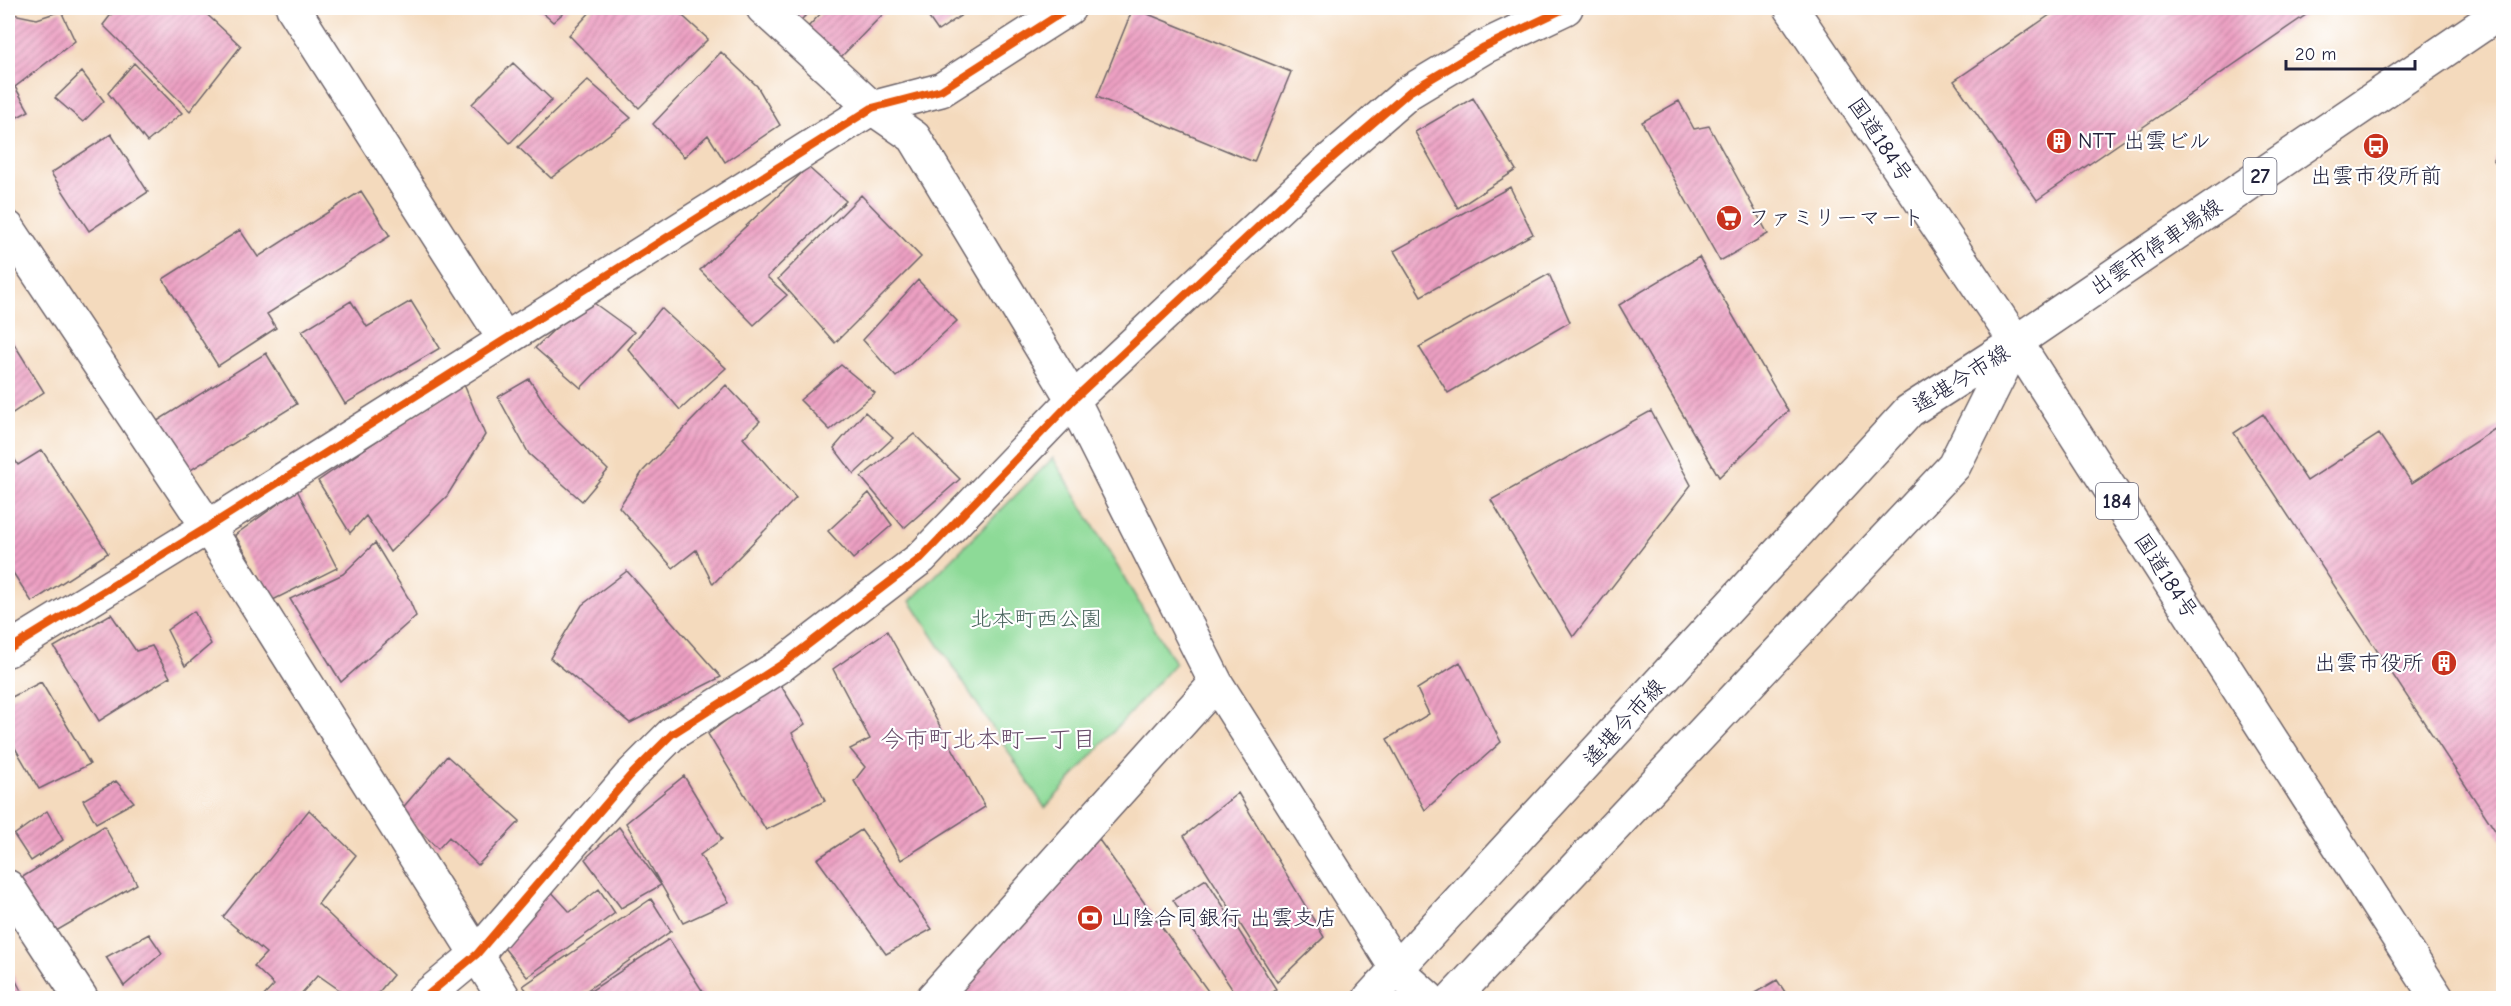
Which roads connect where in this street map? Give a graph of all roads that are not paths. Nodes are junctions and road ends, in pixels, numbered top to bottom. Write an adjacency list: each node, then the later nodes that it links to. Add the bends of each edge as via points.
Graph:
1 (293, 8): 9 (main road)
2 (763, 8): 7 (main road)
3 (1070, 8): 7 (main road, via 941,90)
4 (1566, 8): 11 (main road, via 1484,48 1409,92 1322,167)
5 (1791, 8): 10 (main road, 国道184号 / 184)
6 (2504, 10): 10 (main road, 出雲市停車場線 / 27)
7 (872, 108): 9 (main road); 11 (main road, via 914,137)
8 (8, 228): 12 (main road)
9 (505, 340): 12 (main road)
10 (2016, 342): 17 (main road, 遙堪今市線, via 1909,411); 24 (main road, 遙堪今市線, via 1954,466); 25 (main road, 国道184号 / 184)
11 (1073, 400): 14 (main road); 16 (main road, via 921,558 784,663 672,734 630,776)
12 (208, 527): 13 (main road); 16 (main road)
13 (8, 650)
14 (1216, 683): 17 (main road); 21 (main road)
15 (8, 887): 18 (main road)
16 (477, 954): 19 (main road); 20 (main road)
17 (1398, 970): 22 (main road, 遙堪今市線); 23 (main road)
18 (81, 999)
19 (424, 999)
20 (504, 999)
21 (933, 999)
22 (1370, 999)
23 (1428, 999)
24 (1454, 999)
25 (2437, 999)

